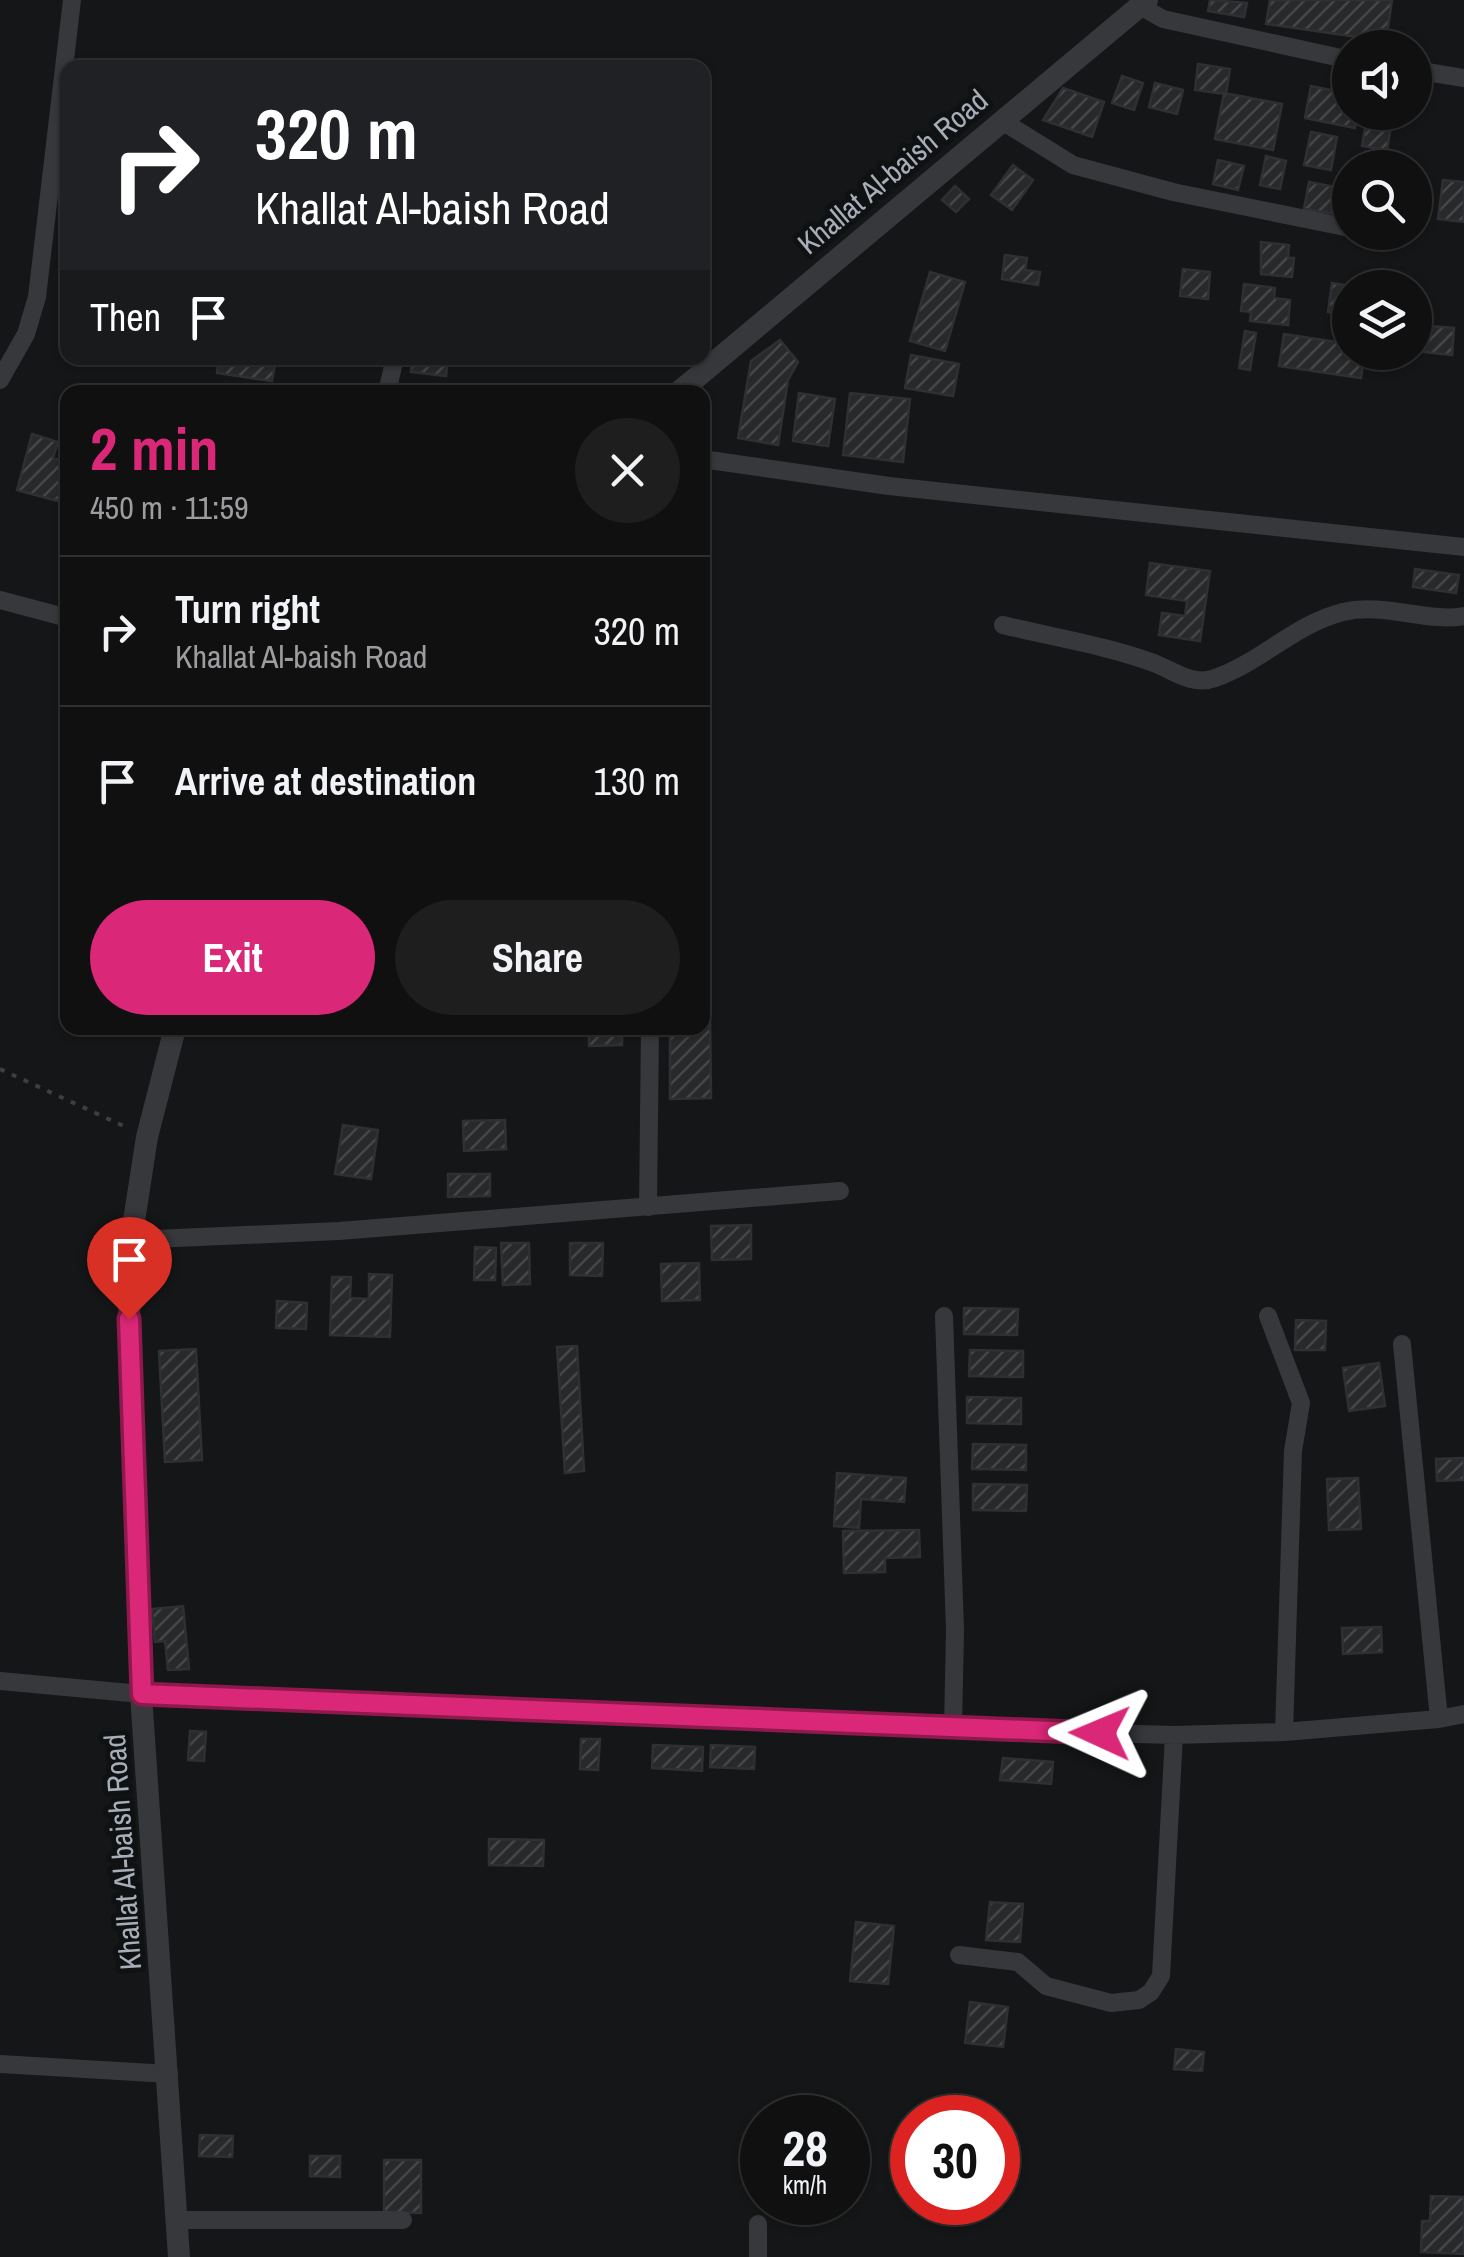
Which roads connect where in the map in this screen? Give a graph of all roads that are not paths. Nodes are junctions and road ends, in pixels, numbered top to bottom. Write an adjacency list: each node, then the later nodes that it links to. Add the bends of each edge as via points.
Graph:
1 (72, 0): 4 (street)
2 (1143, 3): 3 (street, via 1163,19); 8 (street, Khallat Al-baish Road)
3 (1332, 56)
4 (65, 60)
5 (1432, 73): 6 (street)
6 (1464, 78)
7 (60, 102): 10 (street, via 37,297 26,334)
8 (1002, 121): 9 (street, via 1073,165); 11 (street, Khallat Al-baish Road)
9 (1332, 224)
10 (0, 380)
11 (687, 385)
12 (710, 460): 13 (street, via 889,486)
13 (1464, 547)
14 (0, 600): 15 (street)
15 (60, 616)
16 (1464, 616): 17 (street, via 1395,608 1345,612 1301,628 1206,681)
17 (1003, 626)
18 (173, 1035): 22 (street, Khallat Al-baish Road)
19 (650, 1035): 21 (street)
20 (840, 1191): 21 (street)
21 (648, 1208): 22 (street)
22 (131, 1240): 27 (street, Khallat Al-baish Road, via 130,1454)
23 (944, 1316): 30 (street)
24 (1268, 1316): 31 (street, via 1301,1403 1293,1451)
25 (1402, 1344): 29 (street)
26 (0, 1681): 27 (street)
27 (142, 1694): 30 (street); 35 (street, Khallat Al-baish Road)
28 (1464, 1714): 29 (street)
29 (1439, 1719): 31 (street)
30 (953, 1729): 32 (street)
31 (1284, 1732): 32 (street)
32 (1174, 1735): 33 (street, via 1160,1976 1151,1992 1110,2003 1046,1986 1018,1962)
33 (959, 1955)
34 (0, 2064): 35 (street)
35 (169, 2074): 36 (street, Khallat Al-baish Road)
36 (178, 2220): 37 (street); 39 (street, Khallat Al-baish Road)
37 (403, 2220)
38 (758, 2225): 40 (street)
39 (179, 2257)
40 (758, 2257)

